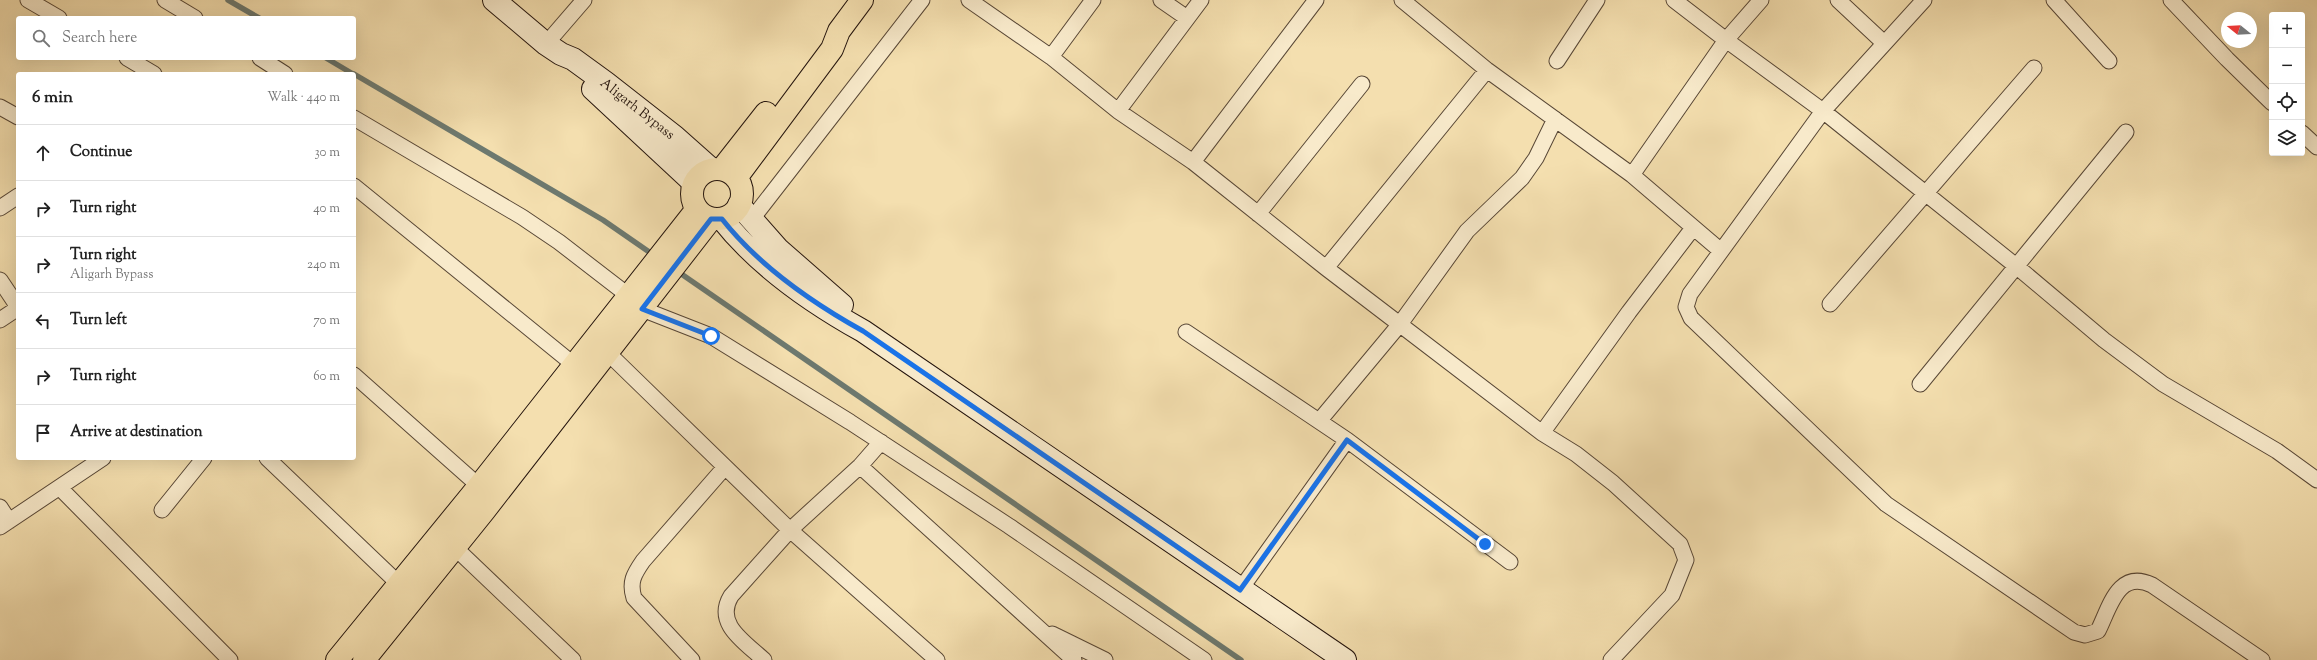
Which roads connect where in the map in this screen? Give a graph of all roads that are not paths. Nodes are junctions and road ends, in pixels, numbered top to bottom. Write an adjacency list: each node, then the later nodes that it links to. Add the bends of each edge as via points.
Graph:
1 (28, 0): 20 (street)
2 (165, 0): 21 (street)
3 (494, 0): 25 (main road, Aligarh Bypass)
4 (584, 0): 25 (street)
5 (862, 0): 47 (main road, via 839,31 832,49)
6 (922, 0): 54 (street)
7 (969, 0): 26 (street)
8 (1093, 0): 26 (street)
9 (1161, 0): 22 (street)
10 (1201, 0): 22 (street)
11 (1316, 0): 46 (street)
12 (1402, 0): 32 (street)
13 (1597, 0): 29 (street)
14 (1674, 0): 23 (street)
15 (1761, 0): 23 (street)
16 (1838, 0): 24 (street)
17 (1924, 0): 24 (street)
18 (2054, 0): 30 (street)
19 (2171, 0): 36 (street)
20 (55, 16)
21 (192, 16)
22 (1187, 18): 38 (street)
23 (1726, 40): 39 (street); 48 (street)
24 (1884, 43): 39 (street)
25 (553, 49): 47 (main road, Aligarh Bypass, via 573,59); 49 (main road, Aligarh Bypass, via 574,72)
26 (1051, 57): 38 (street)
27 (130, 60): 33 (street)
28 (263, 60): 34 (street)
29 (1557, 61)
30 (2109, 61)
31 (2034, 68): 51 (street)
32 (1487, 70): 42 (street); 60 (street)
33 (151, 72)
34 (282, 72)
35 (1362, 84): 55 (street)
36 (2269, 100)
37 (0, 107): 40 (street)
38 (1118, 111): 46 (street)
39 (1824, 111): 51 (street); 58 (street)
40 (16, 116)
41 (356, 119): 62 (street, via 529,221)
42 (1555, 119): 48 (street); 67 (street, via 1536,158 1522,178 1467,231)
43 (2126, 132): 59 (street)
44 (2305, 135): 45 (street)
45 (2317, 147)
46 (1193, 162): 55 (street)
47 (723, 172): 49 (main road, via 701,174); 54 (main road, via 742,194)
48 (1632, 174): 57 (street)
49 (694, 183): 56 (main road, via 691,194)
50 (356, 188): 71 (street)
51 (1927, 194): 59 (street); 64 (street)
52 (16, 197): 53 (street)
53 (0, 208)
54 (746, 212): 56 (main road); 68 (main road, via 778,249 840,302)
55 (1258, 214): 60 (street)
56 (703, 221): 62 (main road); 68 (main road, via 736,236 762,262 832,314)
57 (1693, 228): 58 (street); 75 (street)
58 (1720, 251): 107 (street, via 1690,294 1686,307 1691,318 1886,504 2074,632 2085,635 2098,631 2120,589 2135,579 2152,585)
59 (2016, 266): 73 (street); 83 (street, via 2104,340 2163,384 2277,451)
60 (1326, 268): 67 (street)
61 (0, 280): 63 (street)
62 (642, 294): 70 (main road); 71 (main road); 77 (street)
63 (16, 304)
64 (1830, 304)
65 (16, 308): 66 (street)
66 (0, 320)
67 (1400, 324): 74 (street); 75 (street)
68 (863, 331): 93 (main road)
69 (1186, 332): 74 (street)
70 (608, 353): 82 (street); 90 (main road)
71 (573, 364): 84 (main road)
72 (356, 377): 84 (street)
73 (1920, 384)
74 (1320, 420): 76 (street)
75 (1542, 433): 106 (street, via 1576,454 1613,483 1680,544 1686,560 1672,594)
76 (1347, 440): 91 (street); 93 (street)
77 (881, 442): 81 (street); 104 (street)
78 (100, 460): 85 (street)
79 (202, 460): 87 (street)
80 (269, 460): 92 (street)
81 (860, 466): 89 (street); 94 (street)
82 (725, 467): 89 (street); 99 (street, via 643,561 633,577 631,588 634,598)
83 (2317, 480)
84 (479, 486): 90 (main road)
85 (60, 488): 88 (street); 95 (street)
86 (0, 507): 88 (street)
87 (162, 510)
88 (5, 524)
89 (790, 530): 100 (street, via 725,606 730,627); 101 (street)
90 (448, 541): 92 (main road); 97 (main road); 98 (street)
91 (1510, 562)
92 (399, 584): 96 (main road)
93 (1240, 590): 105 (main road)
94 (1040, 629): 102 (street); 103 (street)
95 (230, 660)
96 (337, 660)
97 (364, 660)
98 (573, 660)
99 (692, 660)
100 (764, 660)
101 (937, 660)
102 (1074, 660)
103 (1105, 660)
104 (1204, 660)
105 (1345, 660)
106 (1611, 660)
107 (2262, 660)

